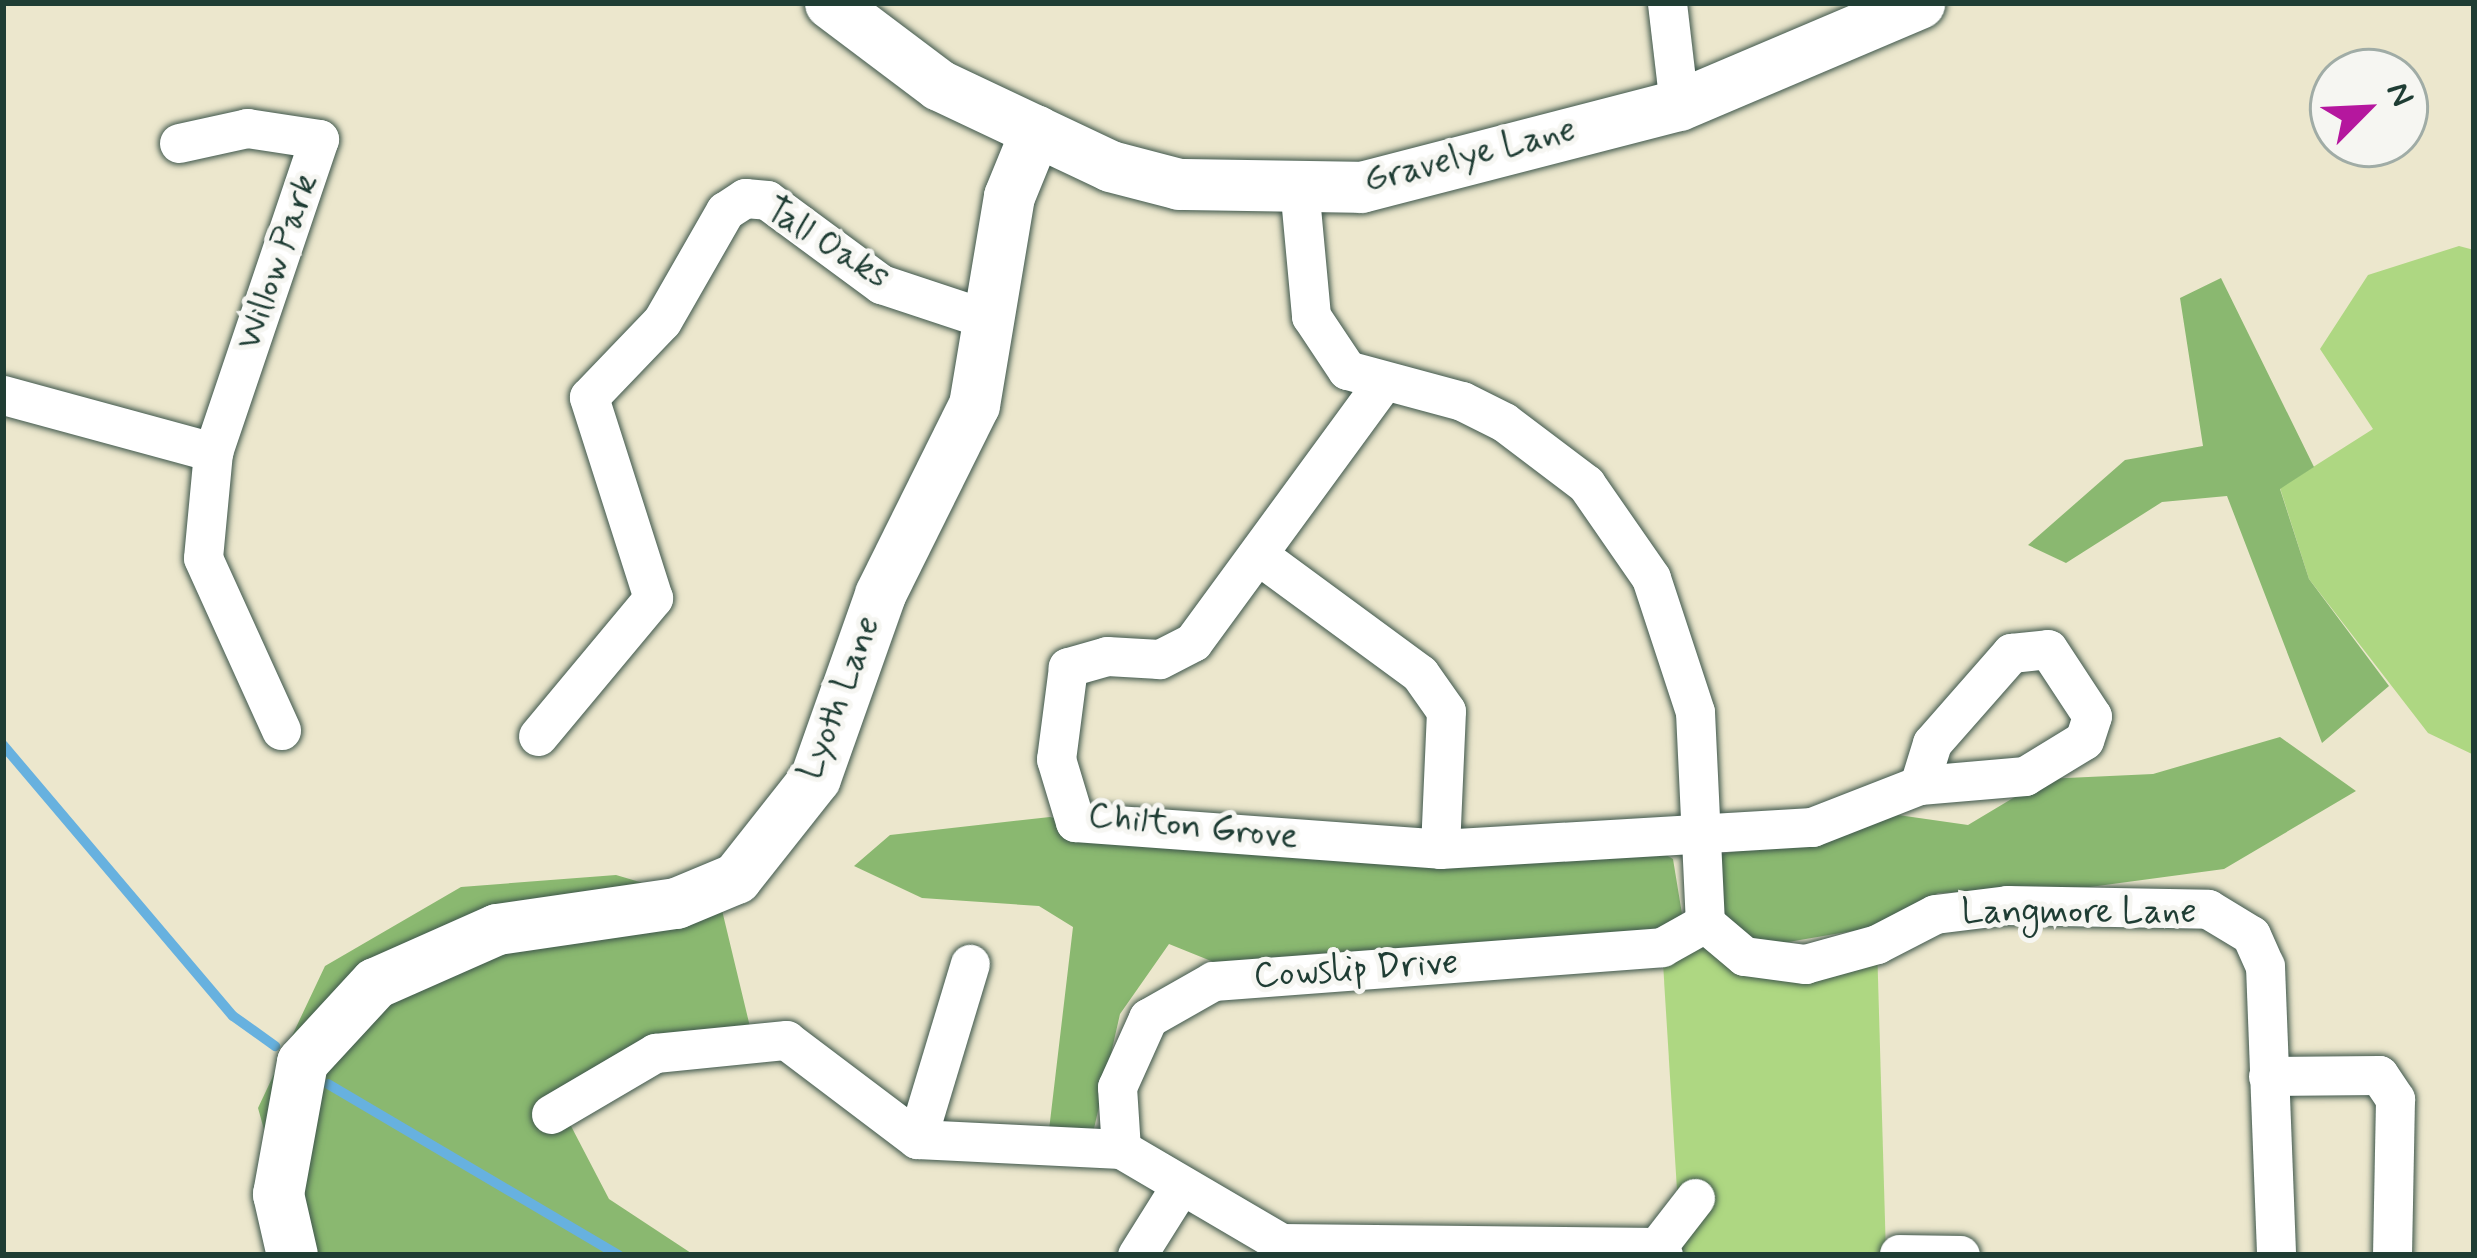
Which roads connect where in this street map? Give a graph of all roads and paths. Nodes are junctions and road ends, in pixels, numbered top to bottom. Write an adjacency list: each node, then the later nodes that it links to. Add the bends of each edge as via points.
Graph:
1 (830, 3): 5 (street, Gravelye Lane, via 939,85)
2 (1667, 3): 4 (street)
3 (1919, 3): 4 (street, Gravelye Lane)
4 (1679, 105): 7 (street, Gravelye Lane, via 1361,187)
5 (1036, 130): 7 (street, Gravelye Lane, via 1109,166 1179,184); 8 (street, Lyoth Lane, via 1009,196)
6 (178, 143): 11 (street, Willow Park, via 247,128 319,139)
7 (1299, 186): 9 (street, via 1311,316 1347,370)
8 (983, 318): 14 (street, Tall Oaks, via 881,284 767,200 746,198 725,211 662,321 589,397 668,600); 28 (street, Lyoth Lane, via 974,405 880,595 815,778 736,878 676,903 496,928 376,983 302,1062 278,1194)
9 (1381, 385): 12 (street, Chilton Grove); 16 (street, via 1462,400 1504,422 1586,484 1628,535 1678,646 1695,712)
10 (3, 395): 11 (street)
11 (213, 452): 13 (street, Willow Park, via 203,558)
12 (1261, 557): 17 (street, via 1420,674 1446,711); 17 (street, Chilton Grove, via 1193,642 1159,659 1107,656 1068,667 1056,759 1075,822)
13 (281, 730)
14 (538, 736)
15 (1919, 785): 16 (street, Chilton Grove, via 1812,826)
16 (1698, 835): 17 (street, Chilton Grove); 18 (street)
17 (1440, 848)
18 (1705, 923): 20 (street, Langmore Lane, via 1744,956 1805,964 1877,944 1935,914 2007,905 2208,909 2251,935 2265,965); 23 (street, Cowslip Drive, via 1662,947 1213,981 1148,1018 1117,1087)
19 (970, 964): 22 (street)
20 (2267, 1076): 31 (street, Langmore Lane); 32 (street, via 2379,1076 2395,1099)
21 (551, 1114): 22 (street, via 655,1053 786,1040)
22 (917, 1139): 23 (street)
23 (1120, 1149): 24 (street)
24 (1179, 1188): 27 (street, via 1281,1244); 29 (street)
25 (1695, 1198): 27 (street)
26 (1898, 1247): 30 (street)
27 (1660, 1251)
28 (292, 1255)
29 (1137, 1255)
30 (1960, 1255)
31 (2276, 1255)
32 (2392, 1255)

